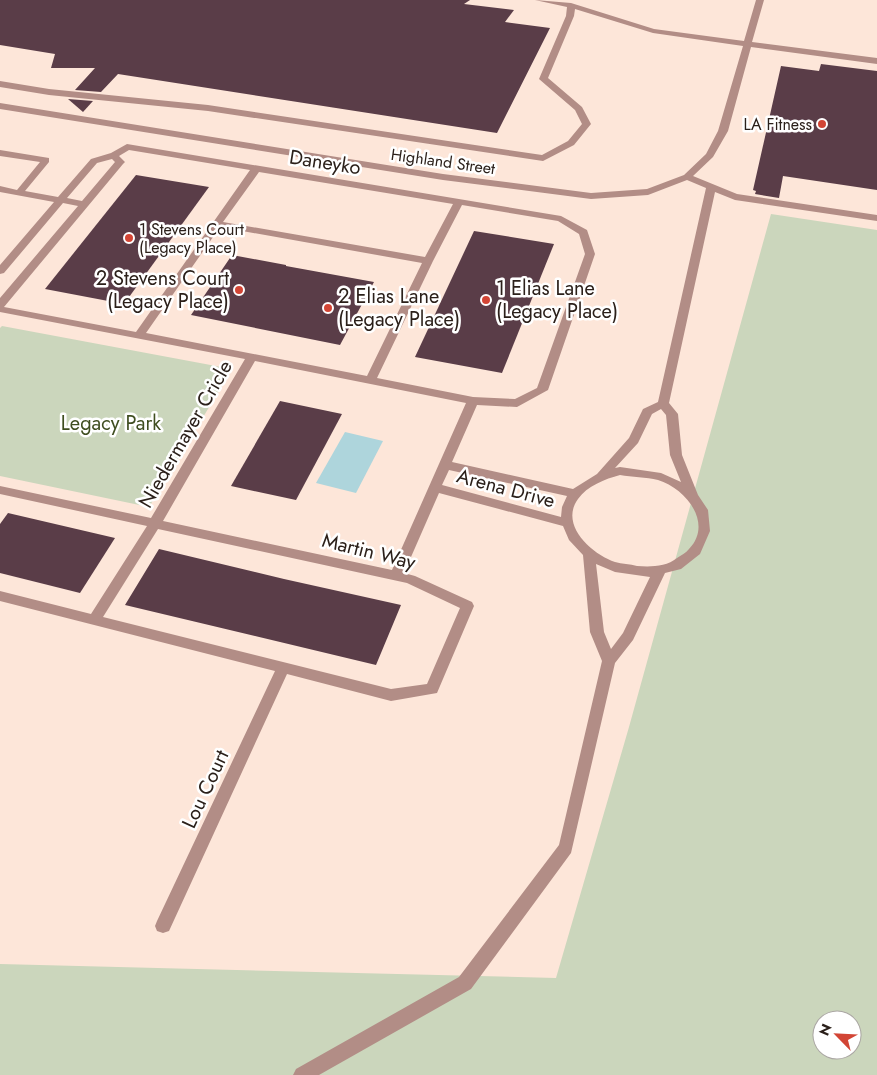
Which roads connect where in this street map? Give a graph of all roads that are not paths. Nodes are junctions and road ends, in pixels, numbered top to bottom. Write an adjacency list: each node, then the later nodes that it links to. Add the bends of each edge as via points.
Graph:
1 (539, 0): 3 (lane)
2 (760, 0): 4 (lane, Highland Street)
3 (572, 5): 4 (lane, via 653,31); 6 (lane, via 543,78 579,109 587,124 571,143 543,158 208,108)
4 (748, 44): 5 (lane); 11 (lane, Highland Street, via 723,131 710,155)
5 (877, 61)
6 (0, 84)
7 (0, 106): 11 (lane, Highland Street, via 443,177 591,196 648,192)
8 (0, 153): 14 (lane, via 46,160)
9 (114, 156): 10 (lane, Daneyko, via 127,148); 15 (lane, Daneyko, via 94,160); 17 (lane, via 120,162)
10 (256, 169): 16 (lane, Daneyko); 19 (lane)
11 (688, 177): 12 (lane)
12 (711, 187): 18 (lane, via 735,197); 27 (lane)
13 (0, 189): 14 (lane)
14 (19, 193): 15 (lane)
15 (61, 200): 17 (lane); 21 (lane, Daneyko)
16 (458, 202): 20 (lane); 26 (lane, Daneyko, via 561,219 584,232 590,254 542,390 517,403)
17 (85, 204): 22 (lane)
18 (877, 218)
19 (217, 224): 20 (lane); 23 (lane)
20 (428, 261): 25 (lane)
21 (0, 271)
22 (0, 307): 23 (lane)
23 (138, 335): 24 (lane)
24 (252, 357): 25 (lane, Niedermayer Cricle); 35 (lane, Niedermayer Cricle)
25 (371, 380): 26 (lane, Niedermayer Cricle)
26 (473, 400): 28 (lane)
27 (663, 404): 29 (lane, via 647,412 634,440); 33 (lane, via 672,414 676,455)
28 (446, 465): 30 (lane); 32 (lane, Arena Drive)
29 (602, 475): 32 (lane, via 586,482); 33 (lane, via 640,471 660,475)
30 (436, 488): 34 (lane, Arena Drive); 38 (lane)
31 (0, 490): 35 (lane, Martin Way)
32 (574, 493): 34 (lane)
33 (692, 494): 37 (lane, via 702,508 706,523 704,539 695,552 680,564)
34 (567, 523): 36 (lane, via 575,540)
35 (155, 524): 38 (lane, Martin Way); 40 (lane, Niedermayer Cricle)
36 (589, 554): 37 (lane, via 623,569); 41 (lane, via 597,632)
37 (660, 570): 41 (lane, via 628,636)
38 (396, 576): 42 (lane, Martin Way, via 410,579 466,606 432,689 391,696)
39 (0, 596): 40 (lane, Martin Way)
40 (94, 620): 42 (lane, Martin Way)
41 (609, 661): 44 (lane, via 566,848 465,983)
42 (283, 668): 43 (lane, Lou Court)
43 (163, 926)
44 (302, 1075)

